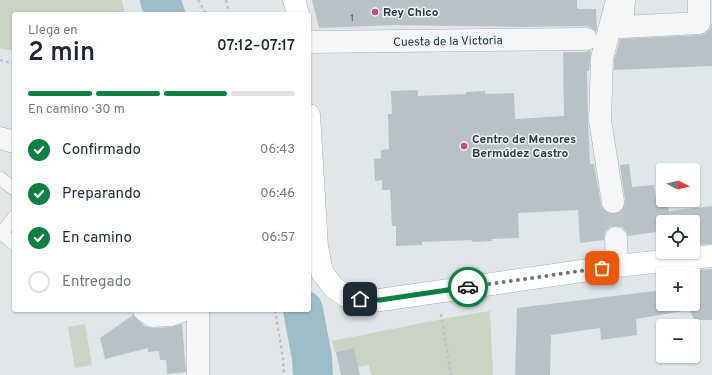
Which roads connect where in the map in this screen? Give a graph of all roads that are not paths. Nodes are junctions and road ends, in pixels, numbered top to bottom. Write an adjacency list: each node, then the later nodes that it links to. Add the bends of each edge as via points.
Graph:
1 (294, 0): 5 (street)
2 (618, 0): 13 (street, via 602,58 600,120)
3 (625, 0): 4 (street, via 622,27 699,22)
4 (699, 0)
5 (297, 12)
6 (586, 39): 7 (street, Cuesta de la Victoria)
7 (311, 42)
8 (0, 138): 9 (street)
9 (12, 141)
10 (1, 182): 12 (lane)
11 (311, 182): 18 (street)
12 (12, 188)
13 (613, 202)
14 (12, 220): 15 (lane)
15 (1, 232): 17 (lane)
16 (616, 238): 20 (street)
17 (12, 242)
18 (313, 249): 20 (street, via 322,272 334,287 344,295 360,299 380,300)
19 (712, 256): 20 (street)
20 (618, 266)
21 (147, 312): 22 (street, via 152,316)
22 (179, 312)
23 (198, 312): 24 (street)
24 (198, 375)

